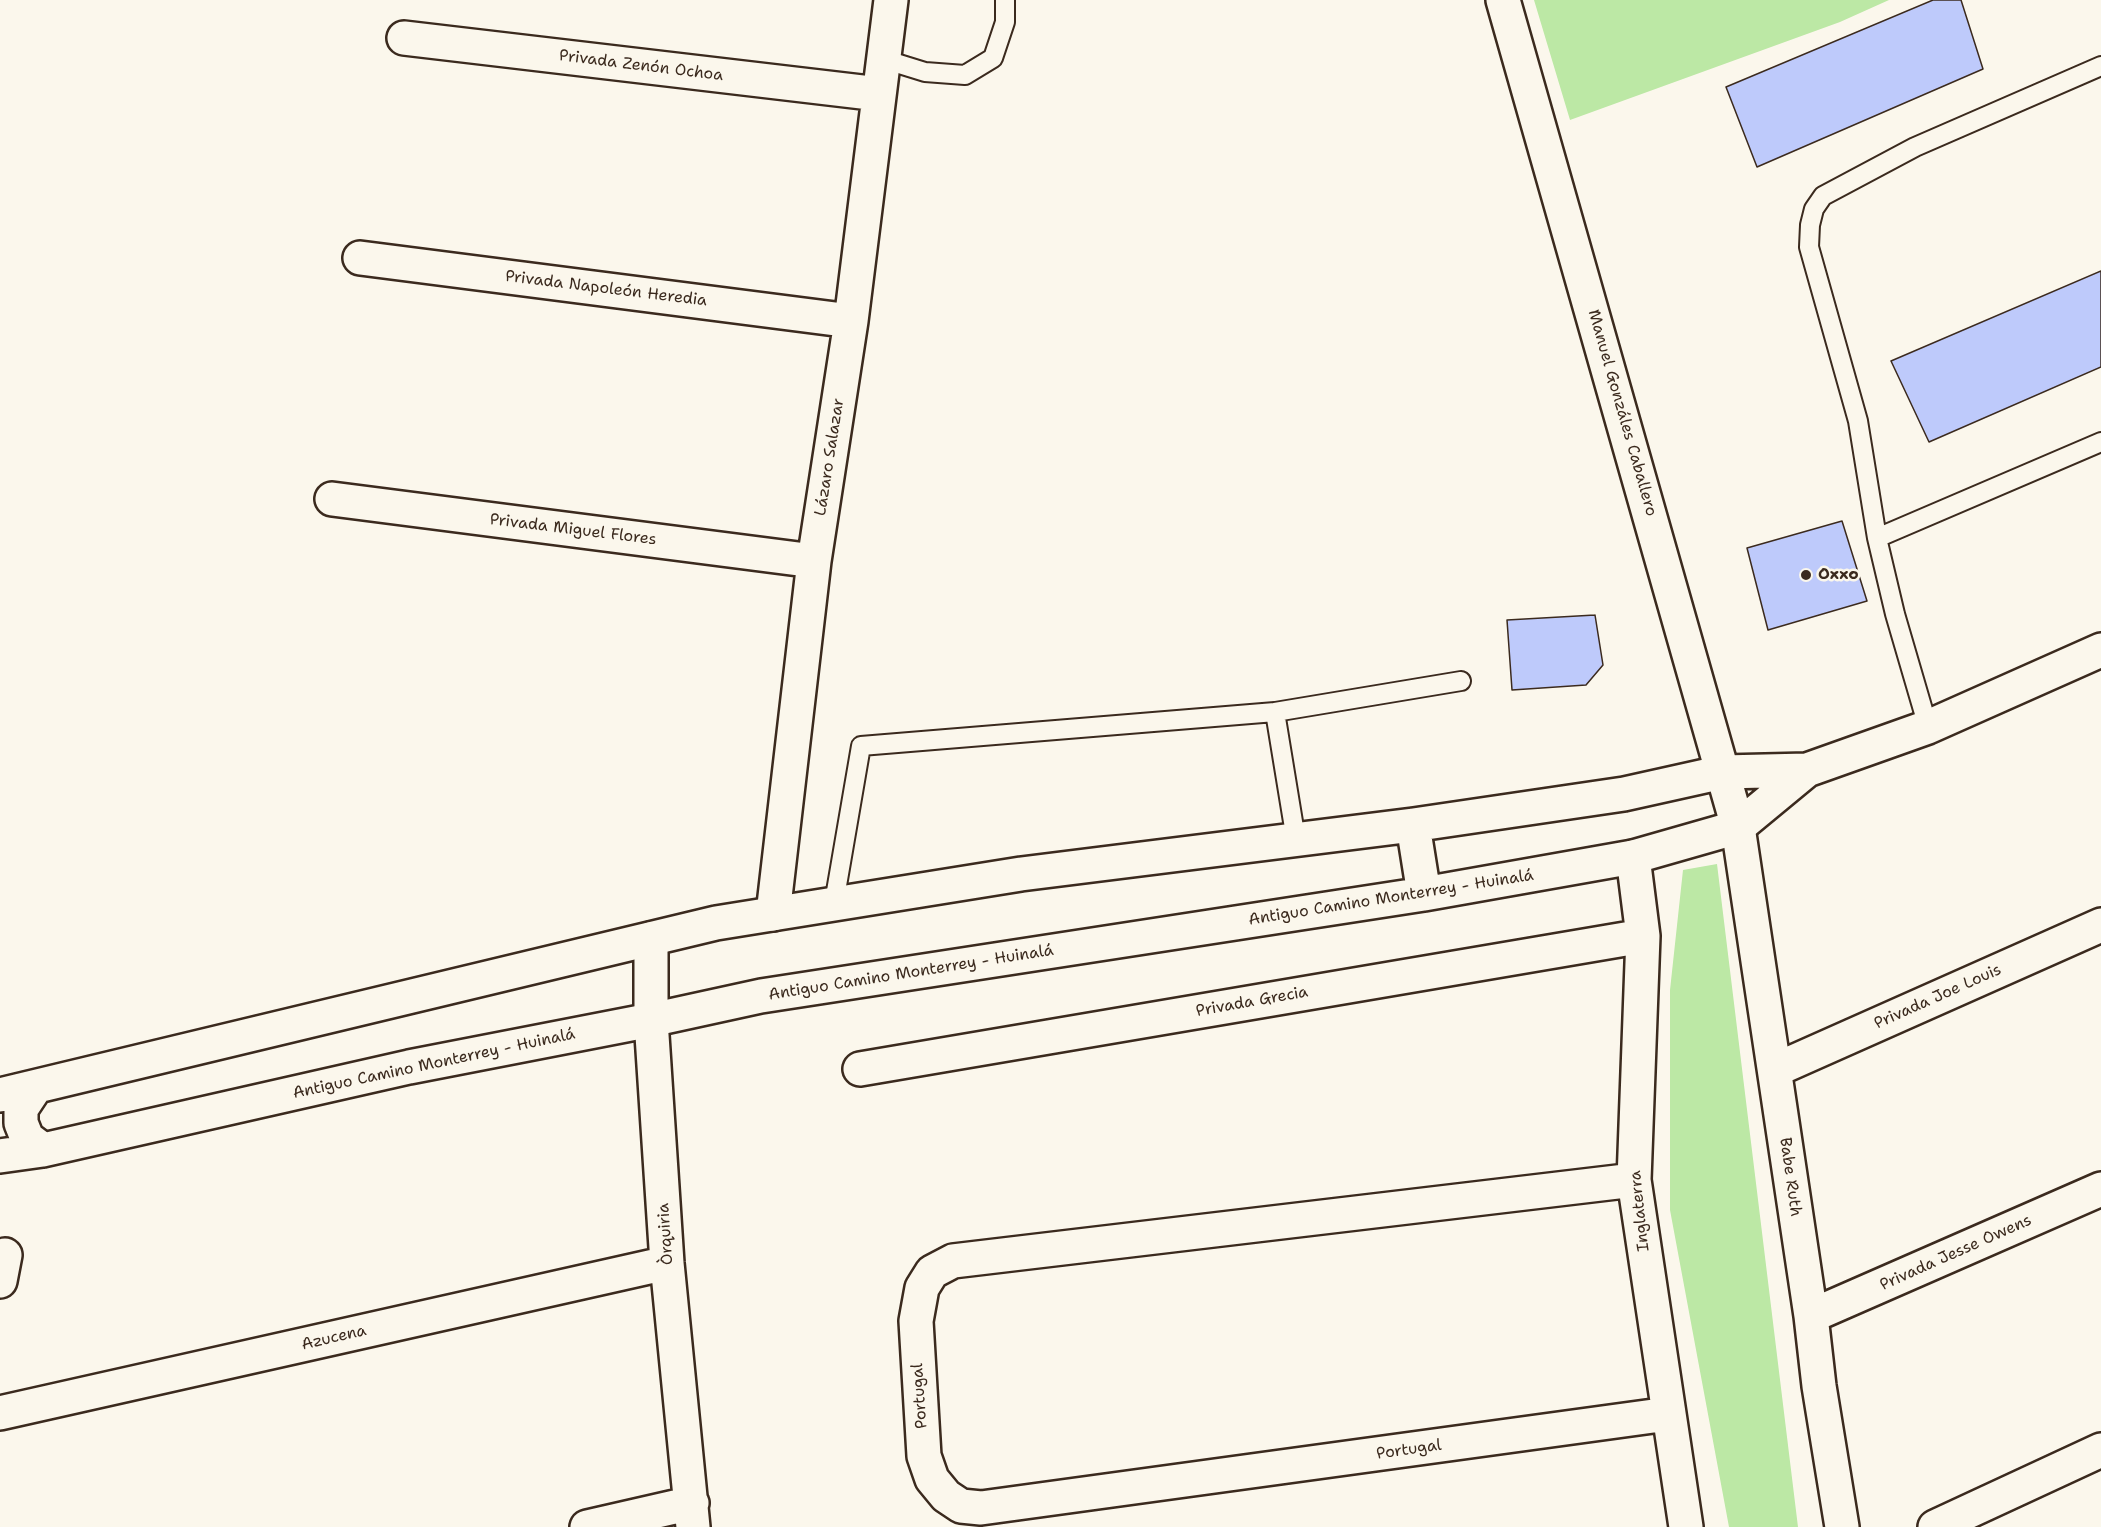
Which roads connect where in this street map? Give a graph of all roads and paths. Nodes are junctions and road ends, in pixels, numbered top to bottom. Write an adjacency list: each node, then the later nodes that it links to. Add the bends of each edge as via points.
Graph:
1 (891, 0): 5 (street, Lázaro Salazar)
2 (1005, 0): 5 (lane, via 1005,22 993,57 965,75 925,72)
3 (1503, 0): 19 (street, Manuel Gonzáles Caballero)
4 (404, 38): 7 (street, Privada Zenón Ochoa)
5 (883, 59): 7 (street, Lázaro Salazar)
6 (2101, 66): 12 (lane, via 1915,147 1824,196 1814,210 1809,247 1858,421)
7 (879, 94): 9 (street, Lázaro Salazar)
8 (360, 258): 9 (street, Privada Napoleón Heredia)
9 (851, 321): 13 (street, Lázaro Salazar)
10 (2101, 442): 12 (lane)
11 (332, 499): 13 (street, Privada Miguel Flores)
12 (1876, 538): 17 (lane)
13 (814, 561): 26 (street, Lázaro Salazar)
14 (2101, 650): 17 (street, Antiguo Camino Monterrey - Huinalá)
15 (1461, 681): 16 (lane)
16 (1275, 712): 22 (lane); 25 (lane, via 861,746)
17 (1928, 727): 18 (street, Antiguo Camino Monterrey - Huinalá)
18 (1807, 770): 19 (street, Antiguo Camino Monterrey - Huinalá); 21 (street, Antiguo Camino Monterrey - Huinalá)
19 (1723, 772): 20 (street, Antiguo Camino Monterrey - Huinalá, via 1624,794); 21 (street, Manuel Gonzáles Caballero)
20 (1413, 825): 22 (street, Antiguo Camino Monterrey - Huinalá); 24 (street)
21 (1738, 827): 23 (street, Antiguo Camino Monterrey - Huinalá); 32 (street, Babe Ruth)
22 (1296, 840): 25 (street, Antiguo Camino Monterrey - Huinalá, via 1021,874)
23 (1632, 857): 24 (street, Antiguo Camino Monterrey - Huinalá); 28 (street, Inglaterra)
24 (1424, 894): 30 (street, Antiguo Camino Monterrey - Huinalá, via 761,996)
25 (834, 903): 26 (street, Antiguo Camino Monterrey - Huinalá)
26 (772, 914): 29 (street, Antiguo Camino Monterrey - Huinalá)
27 (2101, 925): 32 (street, Privada Joe Louis)
28 (1643, 936): 31 (street, Privada Grecia); 37 (street, Inglaterra)
29 (651, 939): 30 (street, Òrquiria); 33 (street, Antiguo Camino Monterrey - Huinalá)
30 (651, 1020): 35 (street, Antiguo Camino Monterrey - Huinalá, via 409,1066); 39 (street, Òrquiria)
31 (860, 1069)
32 (1775, 1070): 40 (street, Babe Ruth)
33 (35, 1088): 34 (street, Antiguo Camino Monterrey - Huinalá); 35 (street, via 21,1109 21,1123 27,1138)
34 (0, 1095)
35 (43, 1149): 36 (street, Antiguo Camino Monterrey - Huinalá)
36 (0, 1156)
37 (1634, 1180): 42 (street, Inglaterra); 42 (street, Portugal, via 953,1261 932,1272 922,1288 916,1321 924,1456 932,1479 946,1496 961,1506 981,1508)
38 (2101, 1189): 40 (street, Privada Jesse Owens)
39 (668, 1263): 41 (street, Azucena); 44 (street, Òrquiria)
40 (1811, 1316): 47 (street, Babe Ruth)
41 (0, 1413)
42 (1668, 1414): 46 (street, Inglaterra)
43 (2101, 1450): 48 (street)
44 (693, 1515): 45 (street)
45 (587, 1527)
46 (1686, 1527)
47 (1842, 1527)
48 (1935, 1527)

